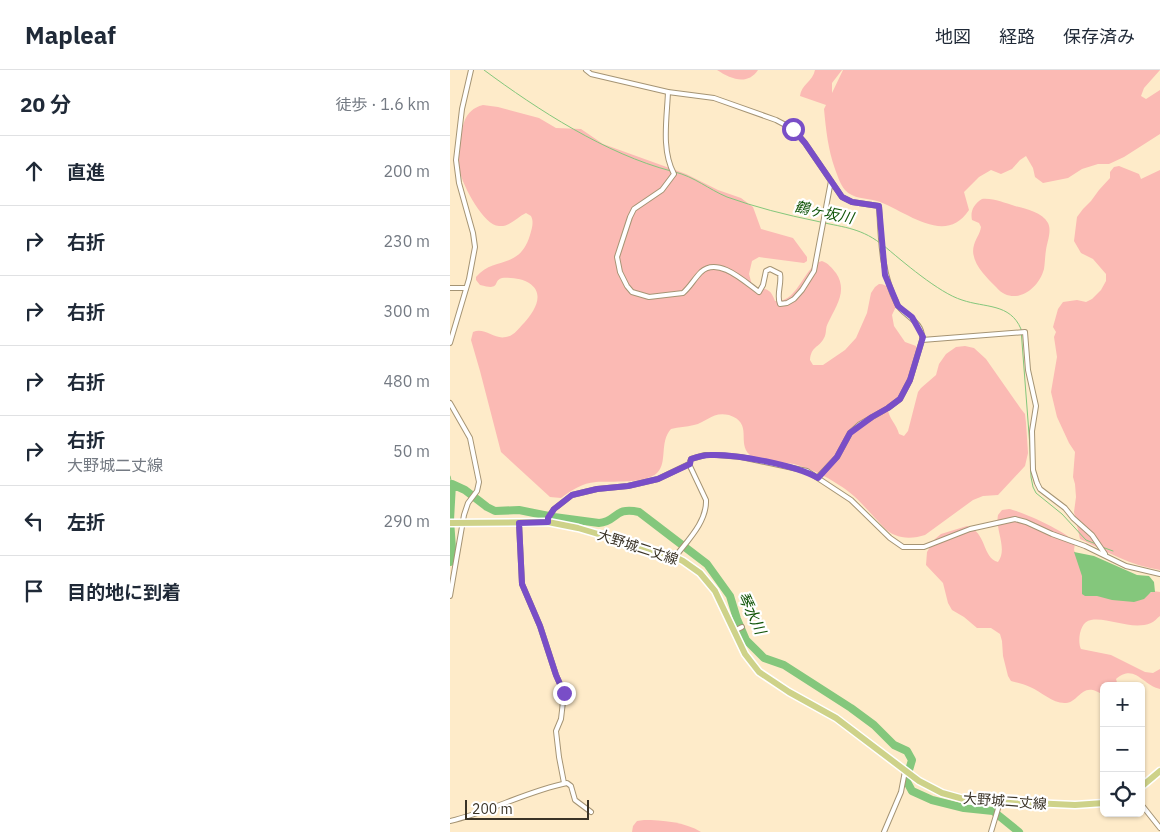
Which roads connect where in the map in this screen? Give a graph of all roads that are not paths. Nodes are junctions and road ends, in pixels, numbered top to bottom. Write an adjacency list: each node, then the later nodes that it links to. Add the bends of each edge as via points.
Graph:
1 (471, 70): 5 (street, via 460,120)
2 (586, 70): 3 (street, via 591,74)
3 (668, 92): 6 (street, via 714,98 787,125 805,143); 6 (street, via 667,153 674,174 662,190 636,206 619,248 620,272 632,292 649,297 683,293 702,271 721,267 759,292 766,271 770,269 780,274 780,304 794,299 814,271)
4 (450, 170): 5 (street)
5 (456, 170): 8 (street, via 474,242)
6 (831, 181): 9 (street, via 845,199 879,206 885,275 898,306 916,322)
7 (450, 288): 8 (street)
8 (466, 288): 10 (street)
9 (922, 340): 13 (street, via 910,380 900,399 850,433 837,457); 18 (street, via 1025,332 1028,370 1036,406 1032,431 1033,470 1037,483 1092,535)
10 (450, 343)
11 (450, 403): 15 (street, via 470,438 479,482)
12 (690, 464): 13 (street, via 691,459 705,455 741,457 807,471); 14 (street, via 658,479 572,495 551,513); 19 (street, via 706,506 700,523)
13 (818, 478): 18 (street, via 851,500 903,547 924,547 970,528 1015,519)
14 (548, 520): 17 (main road, 大野城二丈線); 19 (main road, 大野城二丈線)
15 (462, 522): 16 (main road, 大野城二丈線); 17 (main road, 大野城二丈線); 21 (street)
16 (450, 523)
17 (519, 523): 24 (street, via 522,584 564,693 556,731)
18 (1107, 557): 20 (street, via 1133,569)
19 (675, 558): 22 (main road, 大野城二丈線, via 694,568 711,584 738,629 745,654 759,672 836,718)
20 (1160, 574)
21 (450, 596)
22 (905, 771): 26 (main road, 大野城二丈線, via 930,788 953,797); 32 (street, via 901,792)
23 (1160, 771): 25 (main road)
24 (564, 784): 29 (street, via 571,786 575,800); 30 (street)
25 (1145, 784)
26 (1000, 802): 27 (main road, 大野城二丈線); 33 (street)
27 (1100, 803)
28 (1145, 809): 31 (street)
29 (591, 812)
30 (450, 820)
31 (1160, 828)
32 (884, 832)
33 (991, 832)

